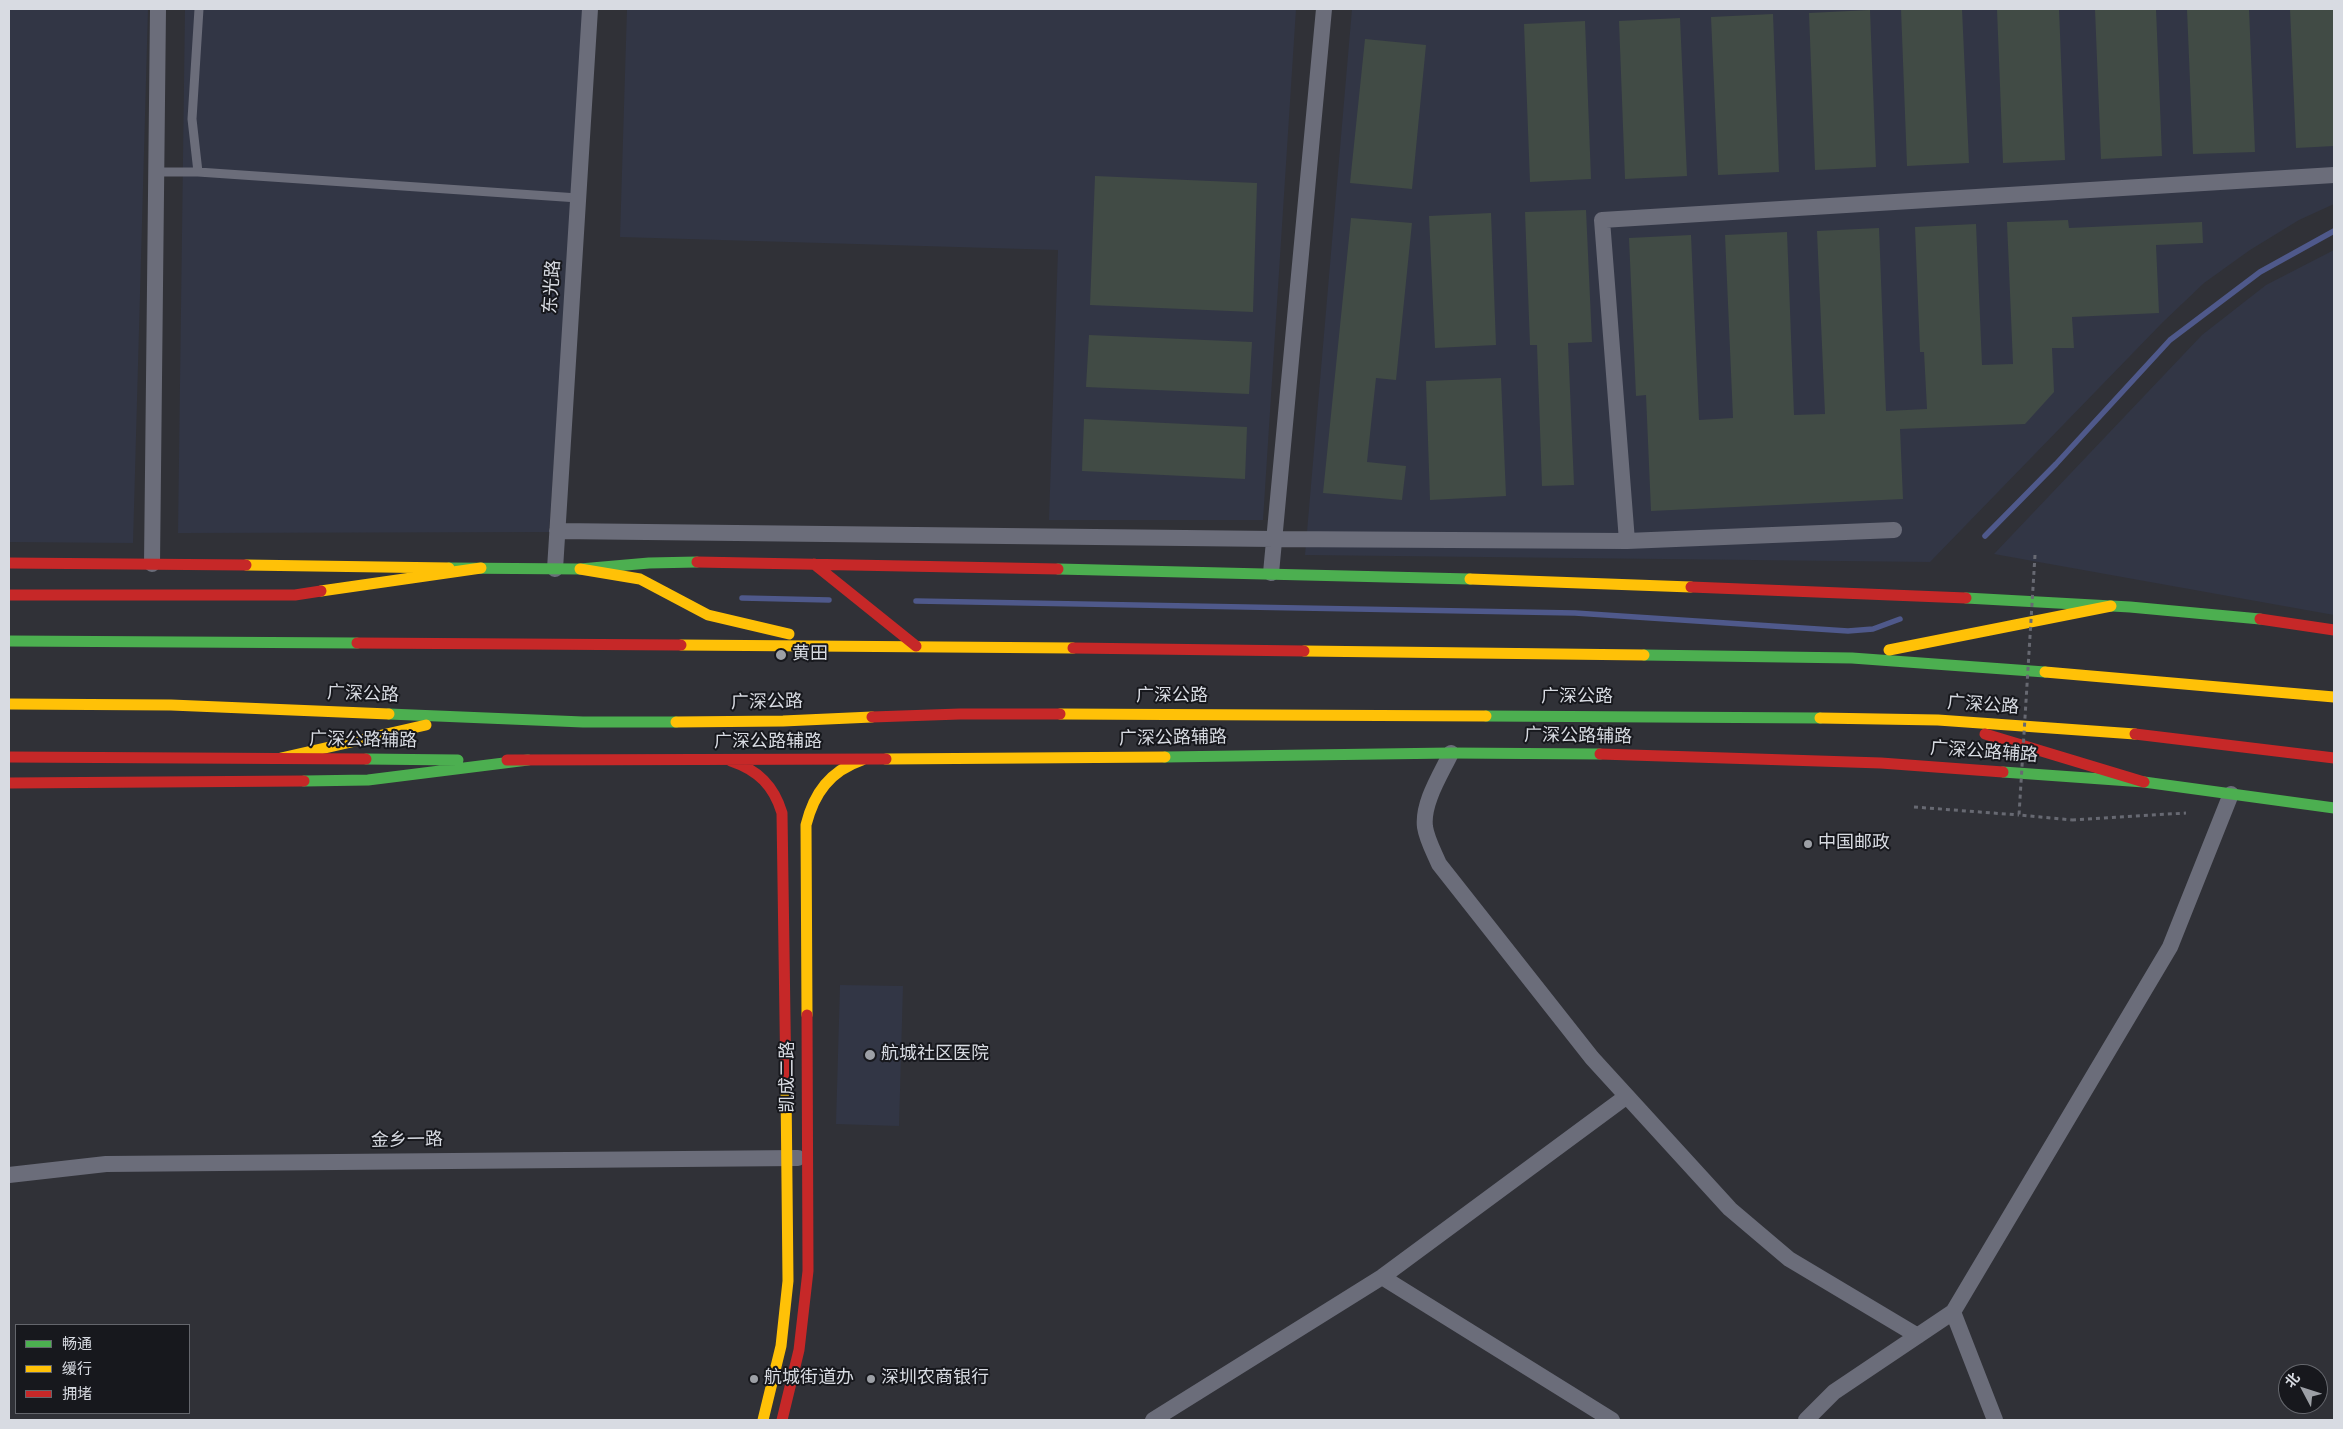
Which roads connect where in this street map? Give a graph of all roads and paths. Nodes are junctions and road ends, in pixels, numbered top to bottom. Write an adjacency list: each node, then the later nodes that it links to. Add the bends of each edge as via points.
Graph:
1 (158, 9): 5 (street)
2 (199, 9): 6 (lane, via 192,119)
3 (590, 9): 8 (street, 东光路)
4 (1324, 9): 11 (street)
5 (156, 172): 6 (lane); 15 (street)
6 (198, 172): 8 (lane)
7 (2334, 174): 12 (street, via 1602,220)
8 (578, 198): 10 (street, 东光路)
9 (1894, 530): 12 (street)
10 (557, 531): 11 (street); 18 (street, 东光路)
11 (1274, 539): 12 (street); 20 (street)
12 (1626, 541)
13 (2035, 555): 45 (path, bridge)
14 (9, 563): 15 (main road)
15 (152, 564): 17 (main road)
16 (814, 564): 19 (main road, via 649,563); 20 (main road); 26 (main road)
17 (481, 568): 18 (main road); 21 (main road, via 294,595)
18 (555, 568): 19 (main road)
19 (580, 569): 25 (main road, via 640,579 690,607 723,620)
20 (1270, 573): 22 (main road, via 1678,586)
21 (9, 595)
22 (2111, 606): 23 (main road, via 2267,619); 27 (main road)
23 (2334, 630)
24 (9, 641): 25 (main road)
25 (857, 646): 26 (main road)
26 (916, 646): 27 (main road)
27 (1852, 658): 28 (main road)
28 (2334, 697)
29 (9, 704): 30 (main road, 广深公路, via 171,705)
30 (462, 717): 31 (main road, 广深公路, via 583,722 783,721 960,714 1782,716); 34 (main road)
31 (1938, 720): 35 (main road, 广深公路, via 2125,733); 39 (main road)
32 (1451, 753): 38 (main road, 广深公路辅路); 39 (main road, 广深公路辅路, via 1667,755 1882,763); 46 (street, via 1428,804 1425,825 1439,864 1592,1058)
33 (9, 757): 34 (main road, 广深公路辅路)
34 (281, 758): 36 (main road, 广深公路辅路)
35 (2334, 758)
36 (528, 760): 37 (main road, 广深公路辅路); 40 (main road, via 368,780)
37 (730, 760): 38 (main road, 广深公路辅路); 47 (main road, 凯成二路, via 760,775 775,793 783,814)
38 (864, 760): 48 (main road, 凯成二路, via 843,767 827,779 811,804 806,825)
39 (2144, 782): 41 (main road, 广深公路辅路)
40 (9, 783)
41 (2231, 794): 43 (main road, 广深公路辅路); 51 (street, via 2170,946)
42 (1914, 807): 45 (path)
43 (2334, 808)
44 (2193, 812): 45 (path, bridge, via 2072,820)
45 (2019, 815)
46 (1626, 1096): 50 (street); 52 (street, via 1730,1209 1789,1259)
47 (787, 1158): 48 (street, 金乡一路); 49 (street, 金乡一路, via 106,1164); 53 (main road, 凯成二路, via 787,1289 781,1346)
48 (807, 1158): 54 (main road, 凯成二路, via 805,1309 794,1376)
49 (9, 1175)
50 (1382, 1277): 55 (street); 56 (street)
51 (1953, 1312): 52 (street); 58 (street)
52 (1918, 1336): 57 (street, via 1834,1392)
53 (763, 1420)
54 (782, 1420)
55 (1153, 1420)
56 (1612, 1420)
57 (1806, 1420)
58 (1995, 1420)

